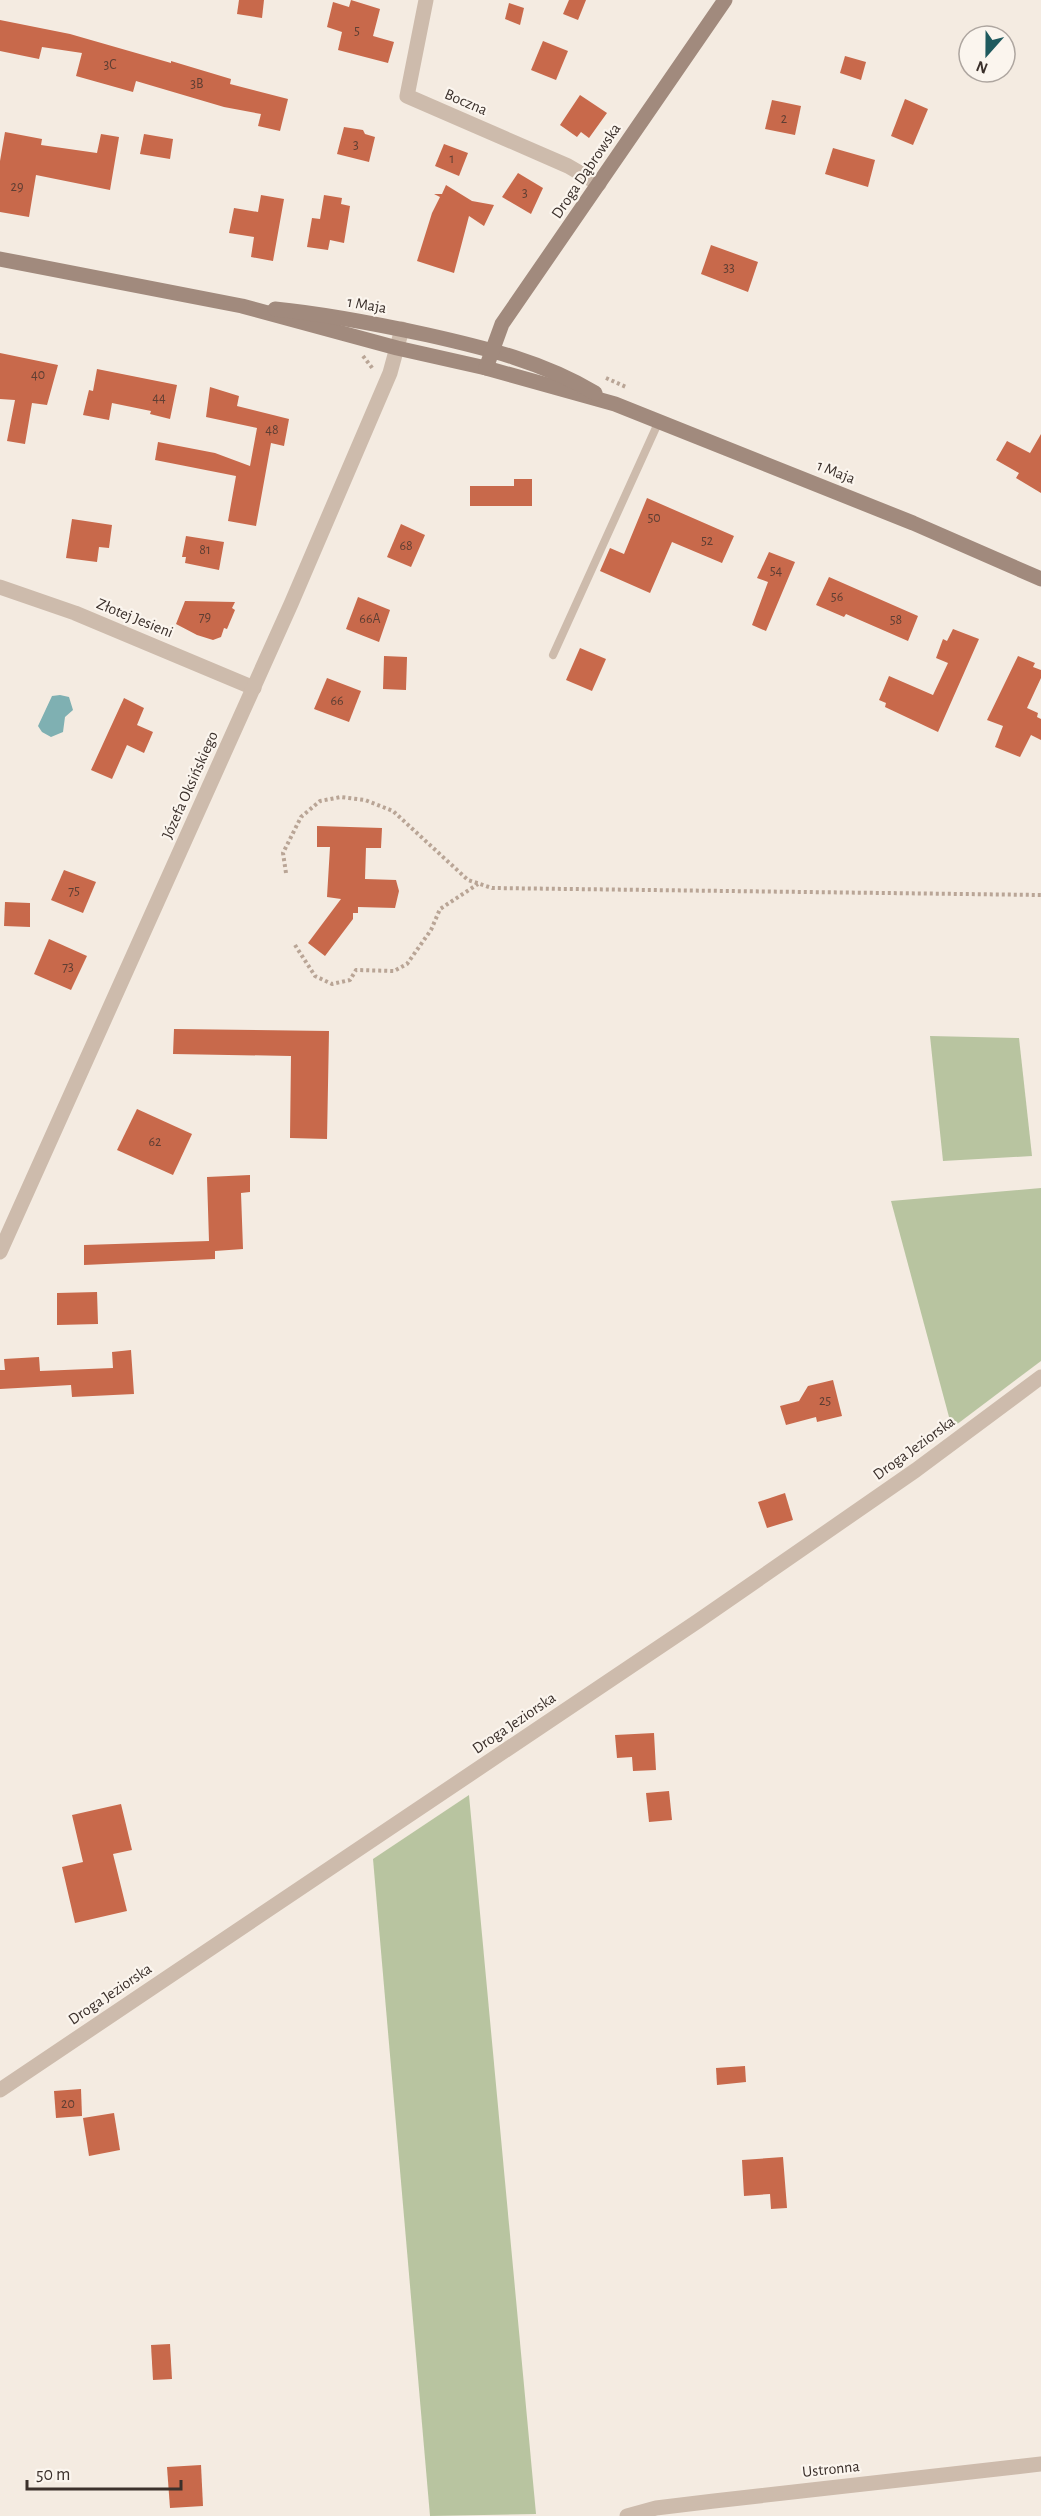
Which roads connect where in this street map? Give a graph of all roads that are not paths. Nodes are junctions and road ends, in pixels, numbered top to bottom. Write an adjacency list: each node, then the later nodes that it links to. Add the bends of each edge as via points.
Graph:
1 (426, 0): 3 (street, Boczna, via 407,96 568,166)
2 (725, 0): 3 (main road, Droga Dąbrowska)
3 (599, 184): 8 (main road, Droga Dąbrowska, via 502,324)
4 (0, 259): 5 (main road, 1 Maja)
5 (242, 306): 6 (main road, 1 Maja, via 306,312); 7 (main road, 1 Maja)
6 (402, 329): 7 (street, Józefa Oksińskiego); 8 (main road, 1 Maja)
7 (398, 348): 9 (main road, 1 Maja); 15 (street, Józefa Oksińskiego)
8 (492, 350): 9 (main road, Droga Dąbrowska); 10 (main road, 1 Maja, via 565,376)
9 (486, 368): 10 (main road, 1 Maja)
10 (615, 404): 11 (main road, 1 Maja)
11 (659, 422): 12 (main road, 1 Maja, via 903,519); 14 (lane)
12 (1041, 579)
13 (0, 587): 15 (street, Złotej Jesieni, via 75,613)
14 (553, 655)
15 (254, 688): 16 (street, Józefa Oksińskiego)
16 (1, 1247)
17 (1041, 1377): 18 (street, Droga Jeziorska, via 916,1470 698,1622)
18 (0, 2090)
19 (1041, 2464): 20 (street, Ustronna, via 714,2500)
20 (627, 2516)

